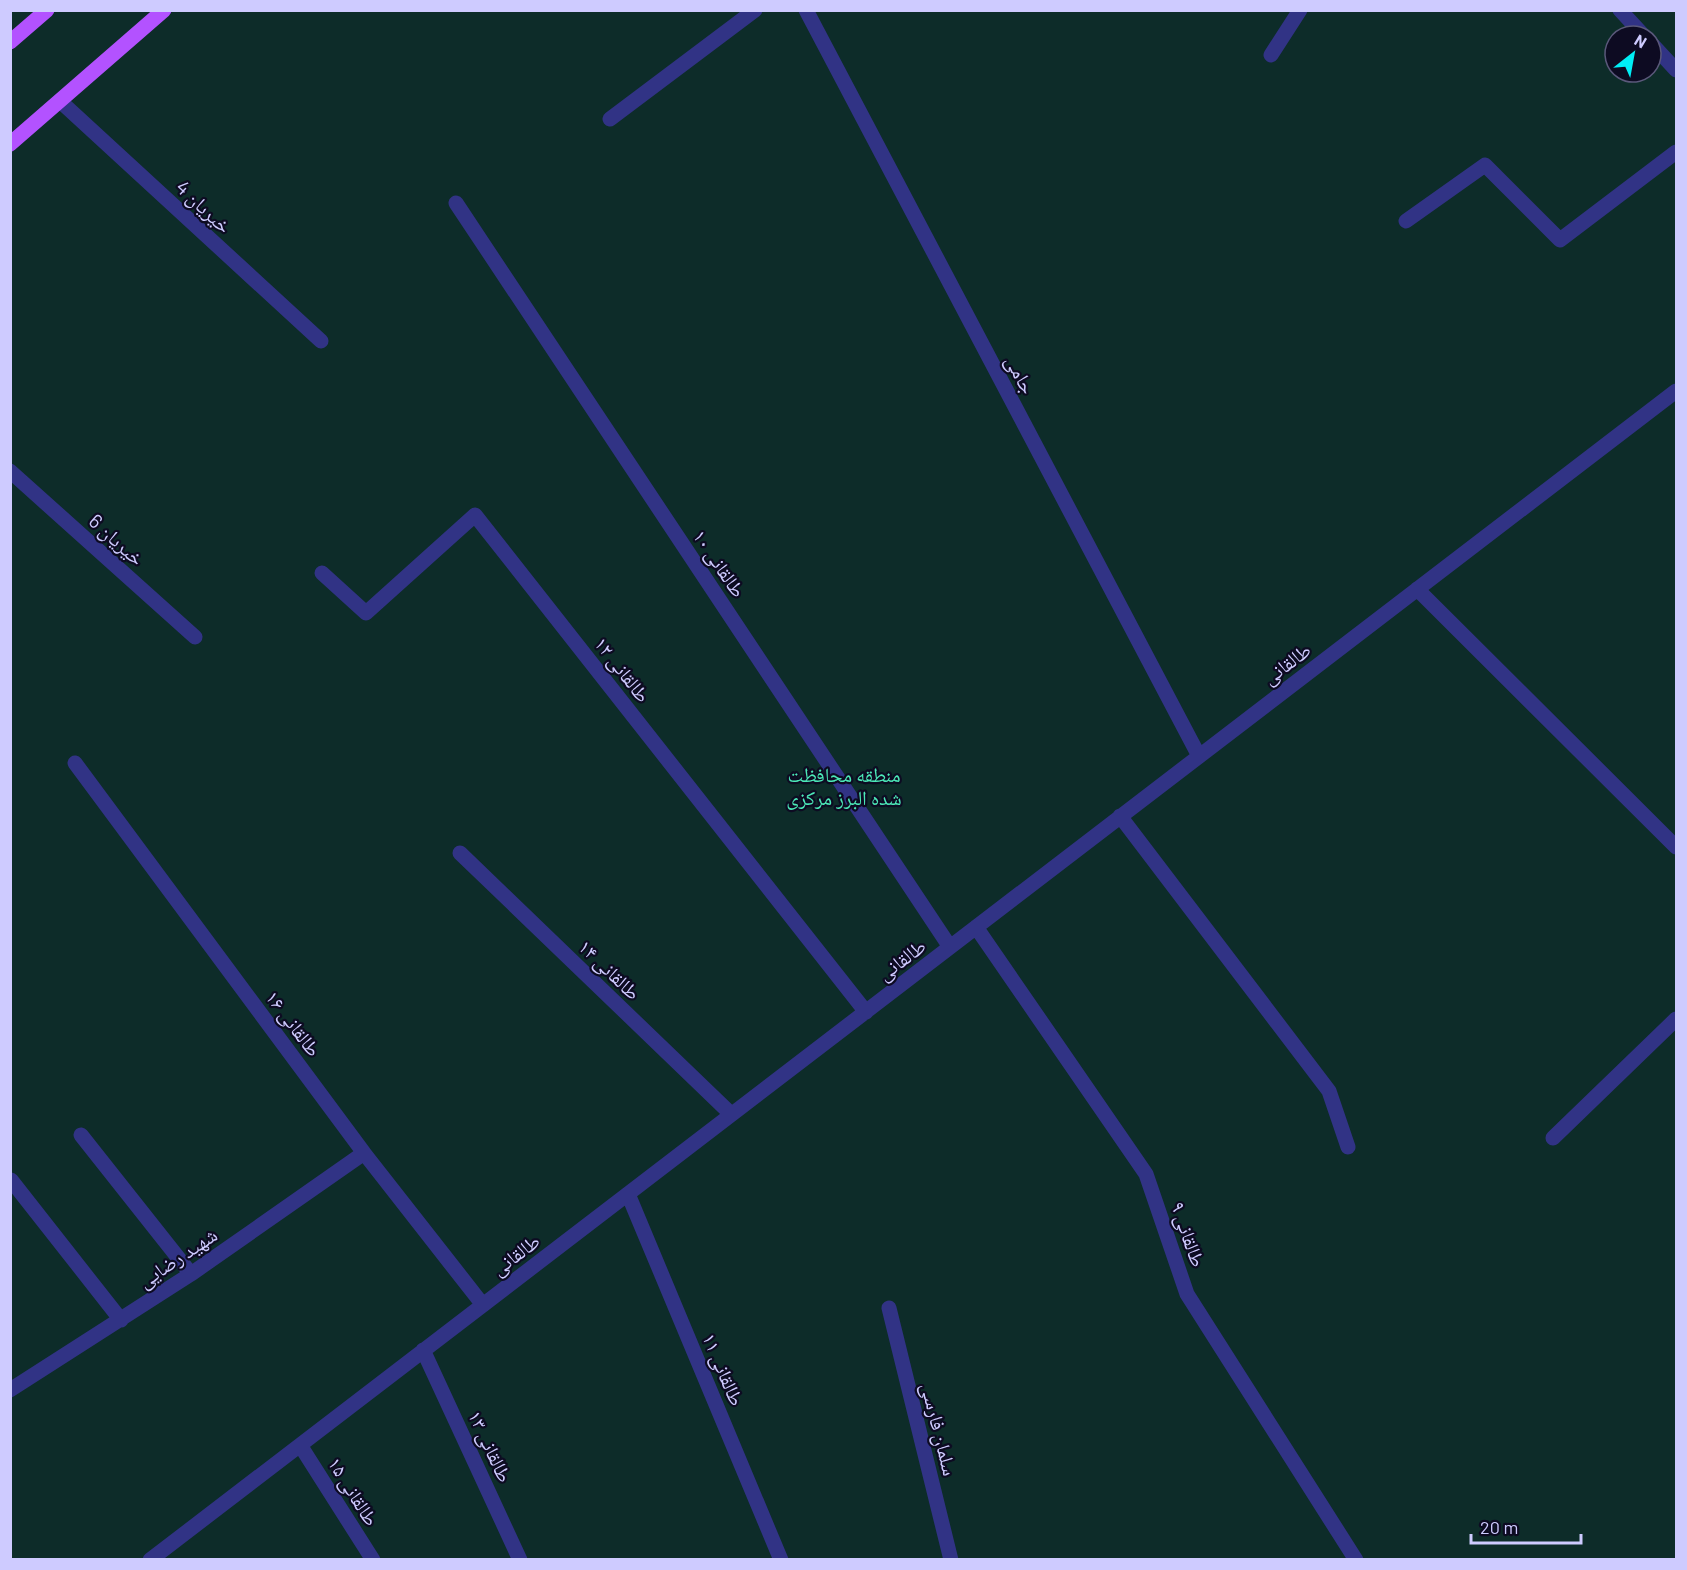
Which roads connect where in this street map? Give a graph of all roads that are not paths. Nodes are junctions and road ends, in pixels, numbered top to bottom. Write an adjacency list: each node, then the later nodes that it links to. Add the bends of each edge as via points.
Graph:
1 (47, 10): 8 (main road)
2 (164, 10): 12 (main road)
3 (755, 10): 13 (street)
4 (806, 10): 24 (street, جامی)
5 (1300, 10): 9 (street)
6 (1620, 10): 7 (street)
7 (1633, 24)
8 (10, 42)
9 (1270, 55)
10 (1663, 56): 11 (street)
11 (1677, 70)
12 (60, 101): 14 (main road); 18 (street, خیریان 4)
13 (610, 119)
14 (10, 144)
15 (1677, 152): 17 (street, via 1560,240 1485,165)
16 (456, 203): 30 (street, طالقانی ۱۰)
17 (1406, 220)
18 (321, 341)
19 (1677, 391): 22 (street, طالقانی)
20 (10, 471): 23 (street, خیریان 6)
21 (321, 573): 31 (street, طالقانی ۱۲, via 366,613 475,515)
22 (1417, 589): 24 (street, طالقانی); 27 (street)
23 (195, 637)
24 (1199, 756): 26 (street, طالقانی)
25 (75, 763): 37 (street, طالقانی ۱۶)
26 (1120, 816): 29 (street, طالقانی); 36 (street, via 1329,1091)
27 (1677, 847)
28 (460, 853): 33 (street, طالقانی ۱۴)
29 (976, 927): 30 (street, طالقانی); 52 (street, طالقانی ۹, via 1146,1174 1187,1294)
30 (950, 947): 31 (street, طالقانی)
31 (866, 1011): 33 (street, طالقانی)
32 (1677, 1019): 35 (street)
33 (731, 1114): 39 (street, طالقانی)
34 (81, 1135): 40 (street)
35 (1553, 1138)
36 (1348, 1148)
37 (364, 1153): 40 (street, شهید رضایی); 41 (street, طالقانی ۱۶)
38 (11, 1180): 43 (street)
39 (628, 1194): 41 (street, طالقانی); 50 (street, طالقانی ۱۱)
40 (191, 1274): 43 (street, شهید رضایی)
41 (483, 1305): 44 (street, طالقانی)
42 (889, 1308): 51 (street, سلمان فارسی)
43 (121, 1320): 45 (street, شهید رضایی)
44 (423, 1350): 46 (street, طالقانی); 49 (street, طالقانی ۱۳)
45 (10, 1390)
46 (300, 1445): 47 (street, طالقانی); 48 (street, طالقانی ۱۵)
47 (150, 1560)
48 (373, 1560)
49 (520, 1560)
50 (781, 1560)
51 (951, 1560)
52 (1356, 1560)

